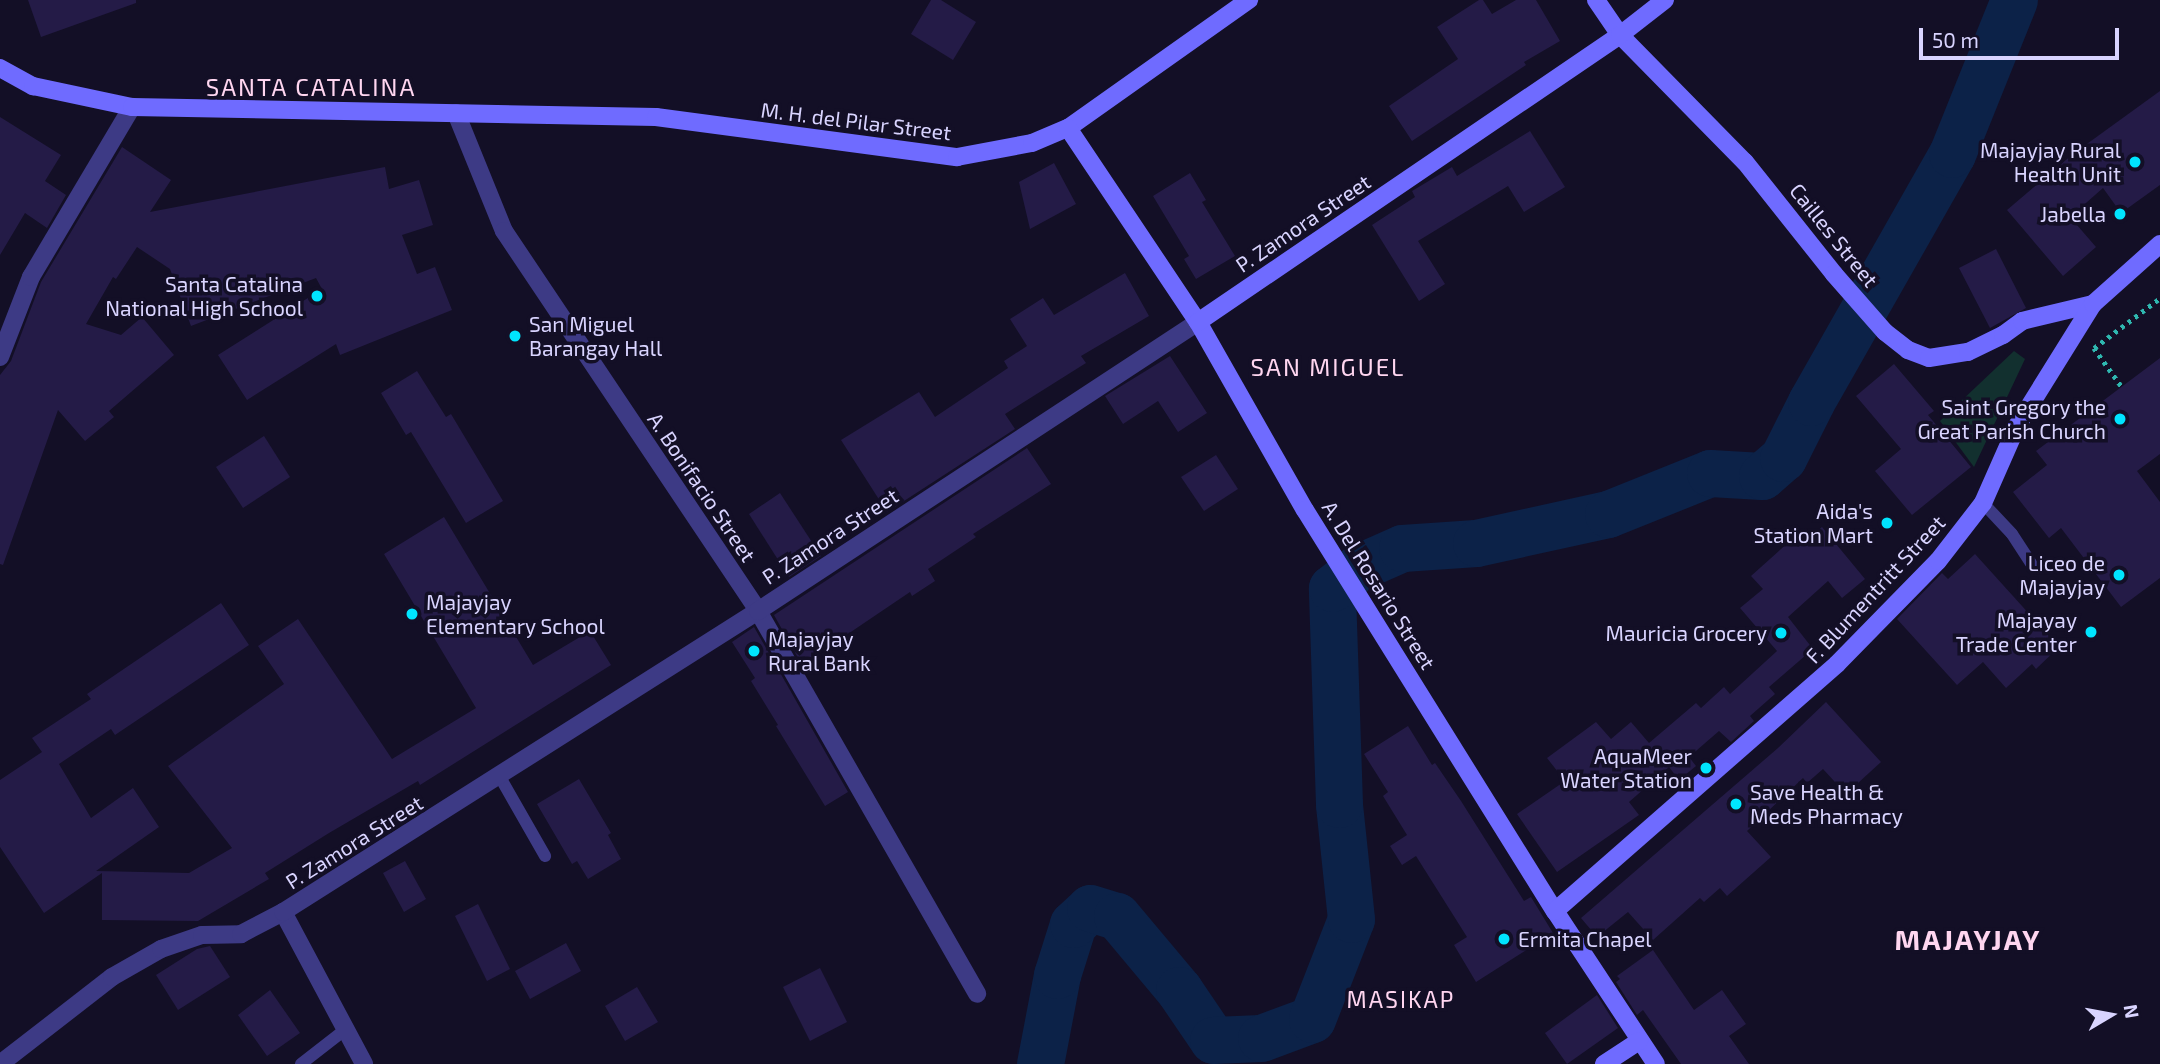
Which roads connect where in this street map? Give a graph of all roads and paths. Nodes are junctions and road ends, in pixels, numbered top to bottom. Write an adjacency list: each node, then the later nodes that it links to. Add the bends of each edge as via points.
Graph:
1 (1249, 0): 8 (main road, M. H. del Pilar Street)
2 (1596, 0): 4 (main road, Cailles Street)
3 (1665, 0): 4 (main road, P. Zamora Street)
4 (1620, 35): 11 (main road, Cailles Street, via 1745,162 1834,274 1885,332 1908,350 1929,358 1968,352 2022,321); 12 (main road, P. Zamora Street)
5 (0, 68): 6 (main road, M. H. del Pilar Street, via 33,86)
6 (132, 107): 7 (main road, M. H. del Pilar Street); 15 (street, via 31,277)
7 (456, 113): 8 (main road, M. H. del Pilar Street, via 656,117 957,157 1032,143); 20 (street, A. Bonifacio Street, via 504,231)
8 (1068, 128): 12 (main road, A. Del Rosario Street)
9 (2160, 244): 11 (main road, F. Blumentritt Street)
10 (2160, 298): 14 (path)
11 (2093, 304): 13 (main road, F. Blumentritt Street)
12 (1198, 322): 20 (street, P. Zamora Street); 23 (main road, A. Del Rosario Street, via 1305,510)
13 (2079, 326): 14 (path); 18 (main road, F. Blumentritt Street, via 2017,426)
14 (2094, 348): 16 (path); 17 (path)
15 (0, 358)
16 (2087, 358)
17 (2122, 387)
18 (1983, 503): 19 (lane, via 2012,534); 23 (main road, F. Blumentritt Street, via 1938,561 1837,664)
19 (2032, 565)
20 (758, 611): 21 (street, P. Zamora Street); 25 (street, A. Bonifacio Street)
21 (500, 777): 22 (lane); 24 (street, P. Zamora Street)
22 (545, 856)
23 (1555, 911): 27 (main road, A. Del Rosario Street)
24 (283, 912): 26 (street); 28 (street, P. Zamora Street, via 241,934 202,935 161,948 112,977)
25 (977, 994)
26 (346, 1029): 29 (lane); 30 (street)
27 (1639, 1041): 31 (main road); 32 (main road, A. Del Rosario Street)
28 (0, 1064)
29 (301, 1064)
30 (364, 1064)
31 (1604, 1064)
32 (1656, 1064)

